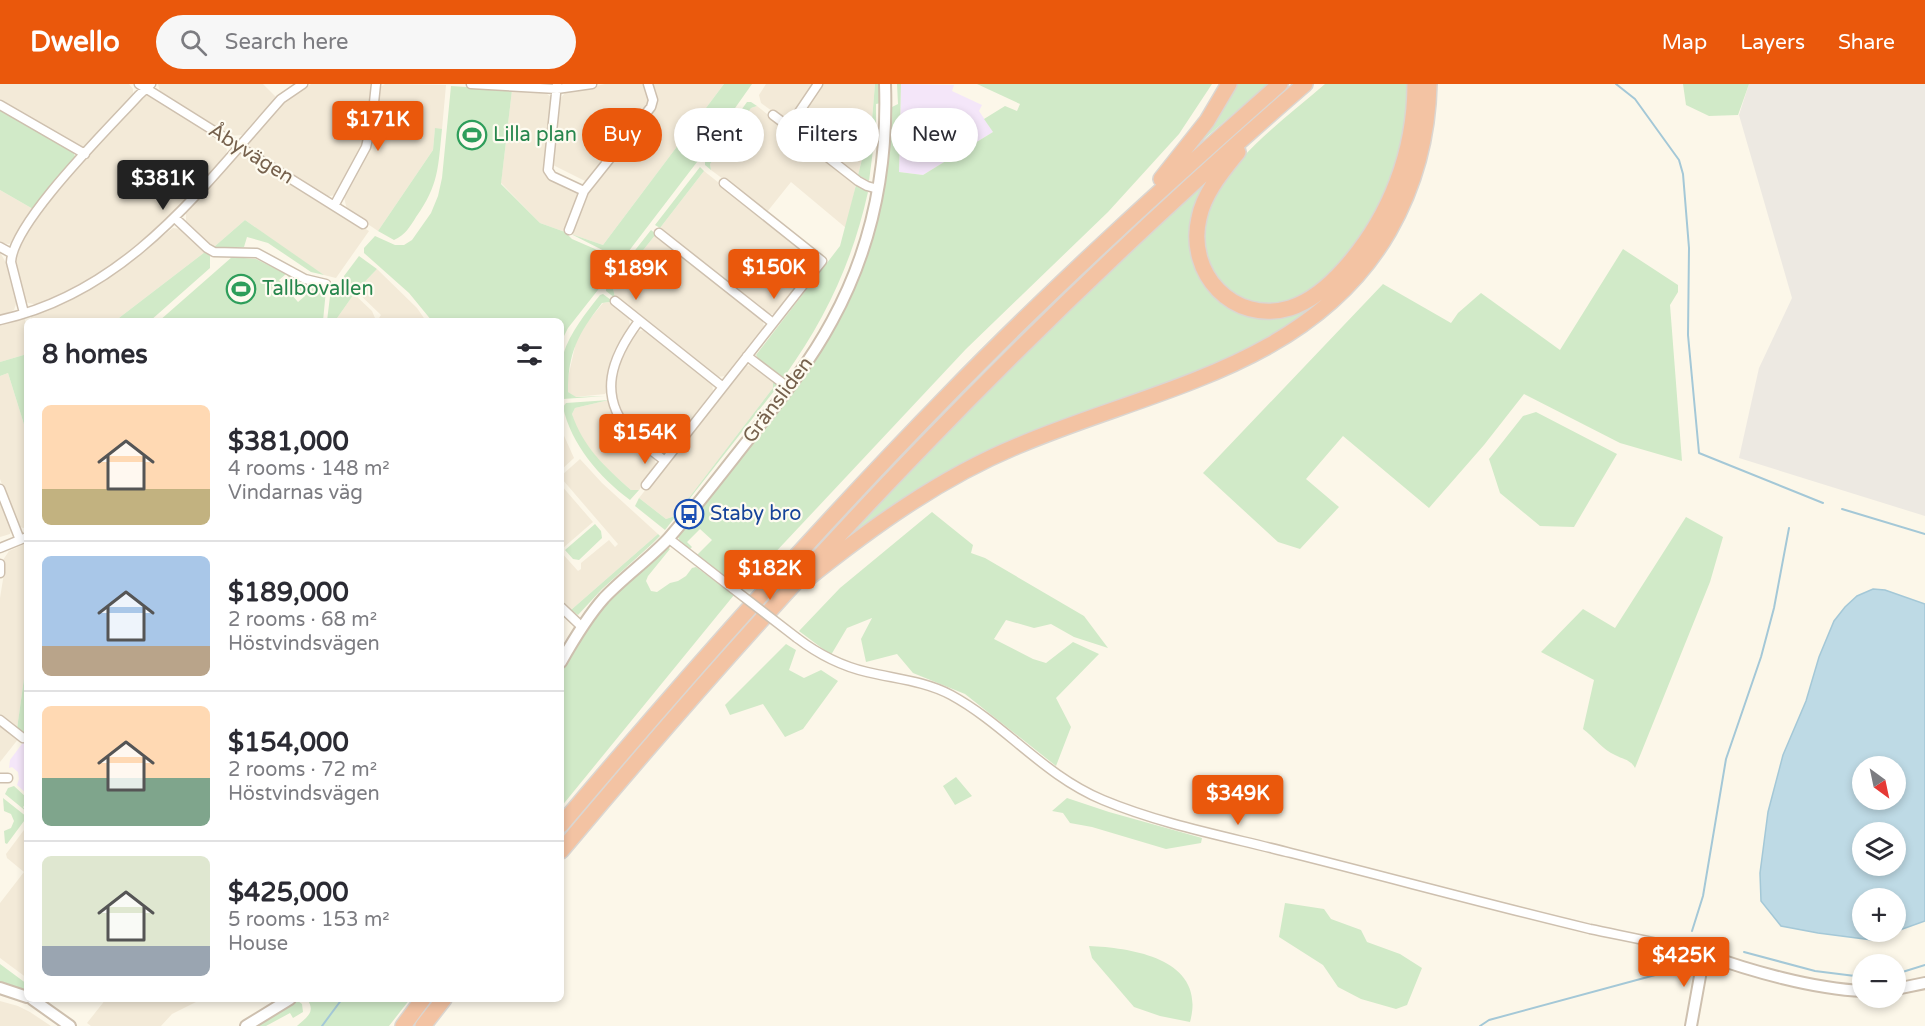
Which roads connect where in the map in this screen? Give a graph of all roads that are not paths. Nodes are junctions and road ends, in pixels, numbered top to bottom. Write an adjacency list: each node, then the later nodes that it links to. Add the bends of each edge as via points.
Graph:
1 (303, 84): 20 (street, via 281,99)
2 (376, 84): 26 (street, via 366,147)
3 (471, 84): 14 (street)
4 (592, 84): 14 (street)
5 (648, 84): 25 (street, via 651,107)
6 (818, 84): 16 (street)
7 (885, 84): 24 (street, Gränsliden, via 885,140)
8 (1230, 84): 31 (highway, via 1186,149)
9 (1280, 84): 31 (highway)
10 (1305, 84): 18 (highway)
11 (1415, 84): 18 (highway, via 1415,107 1405,159 1372,233 1322,290 1305,302 1270,311 1234,303 1218,290 1202,267 1196,241 1200,213 1209,192)
12 (1429, 84): 52 (highway, via 1421,153 1405,201 1373,256 1318,314 1263,350 1212,374 1043,435 955,476 883,521)
13 (145, 86): 20 (street, Åbyvägen); 21 (street)
14 (557, 87): 25 (street, via 548,170 552,176)
15 (0, 105): 21 (street)
16 (802, 108)
17 (773, 115): 19 (street)
18 (1267, 116): 52 (highway, via 1062,305)
19 (776, 117)
20 (239, 147): 26 (street, Åbyvägen); 27 (street)
21 (85, 154): 33 (street, via 35,211)
22 (834, 162): 24 (street, via 858,181)
23 (724, 183): 39 (street, via 822,261)
24 (878, 189): 42 (street, Gränsliden, via 850,284 831,323)
25 (584, 191): 29 (street)
26 (334, 206): 28 (street, Åbyvägen)
27 (175, 218): 34 (street, via 214,252 257,253 305,279); 36 (street, via 110,271 58,300)
28 (363, 224)
29 (569, 230)
30 (659, 233): 39 (street)
31 (1107, 240): 57 (highway, via 840,507)
32 (0, 247): 33 (street)
33 (11, 253): 36 (street)
34 (326, 284)
35 (615, 301): 38 (street)
36 (24, 313): 37 (street)
37 (0, 320)
38 (639, 321): 41 (street); 43 (street, via 614,362 612,397 631,432)
39 (773, 323): 40 (street)
40 (747, 356): 41 (street); 42 (street)
41 (723, 387): 43 (street)
42 (789, 388): 46 (street, Gränsliden)
43 (665, 461): 44 (street)
44 (646, 485)
45 (0, 489): 47 (street)
46 (668, 538): 53 (street, Gränsliden, via 605,598); 59 (street, bridge, via 830,659 949,694 1050,771 1079,789 1122,807 1568,923)
47 (24, 539): 48 (street)
48 (0, 548)
49 (0, 564): 50 (street)
50 (0, 573)
51 (564, 610): 53 (street)
52 (768, 611): 58 (highway)
53 (582, 627): 54 (street, Gränsliden)
54 (564, 657)
55 (0, 720): 56 (street)
56 (22, 738)
57 (564, 822)
58 (564, 847)
59 (1704, 954): 63 (street, via 1731,964); 73 (street)
60 (1925, 982): 61 (street)
61 (1906, 987)
62 (0, 988): 64 (street)
63 (1852, 990)
64 (24, 996)
65 (36, 1002): 69 (street)
66 (285, 1002): 70 (street)
67 (421, 1002): 71 (highway)
68 (442, 1002): 72 (highway)
69 (70, 1026)
70 (246, 1026)
71 (402, 1026)
72 (423, 1026)
73 (1691, 1026)

